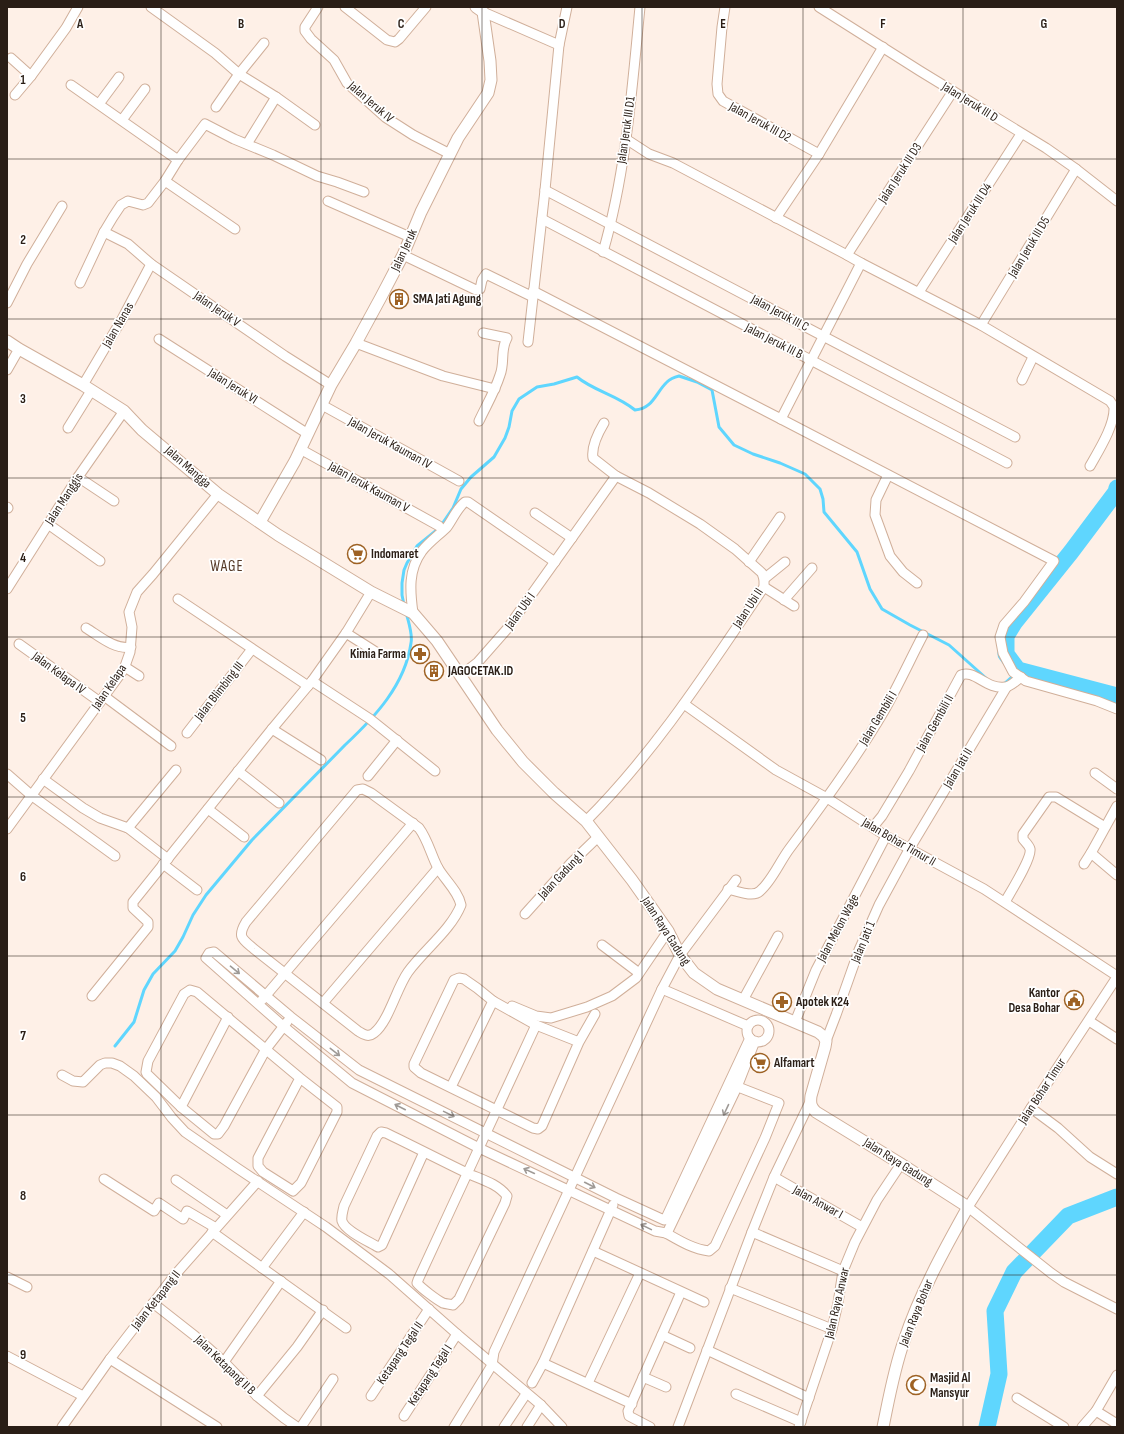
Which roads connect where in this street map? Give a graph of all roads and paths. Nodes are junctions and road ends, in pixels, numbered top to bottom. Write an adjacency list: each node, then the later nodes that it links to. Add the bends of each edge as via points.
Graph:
1 (78, 7): 16 (street)
2 (151, 7): 15 (street, via 215,53)
3 (345, 7): 4 (street, via 392,42 399,39)
4 (426, 7)
5 (567, 7): 12 (street)
6 (640, 7): 28 (street, Jalan Jeruk III D1)
7 (725, 7): 31 (street, Jalan Jeruk III D2, via 716,84 718,94 723,101)
8 (819, 7): 13 (street, Jalan Jeruk III D)
9 (480, 9): 12 (street); 30 (street, Jalan Jeruk, via 490,60 490,86)
10 (316, 10): 30 (street, Jalan Jeruk IV, via 305,31 334,60 347,83 385,117)
11 (264, 43): 15 (street)
12 (559, 45): 35 (street)
13 (883, 47): 20 (street, Jalan Jeruk III D); 31 (street)
14 (11, 58): 16 (street)
15 (239, 74): 22 (street); 24 (street)
16 (31, 76): 21 (street)
17 (119, 77): 23 (street)
18 (71, 85): 23 (street)
19 (145, 89): 25 (street)
20 (953, 91): 27 (street, Jalan Jeruk III D); 47 (street, Jalan Jeruk III D3)
21 (15, 95)
22 (276, 97): 26 (street); 29 (street)
23 (99, 104): 25 (street)
24 (216, 107)
25 (122, 120): 32 (street)
26 (316, 125)
27 (1021, 134): 33 (street, Jalan Jeruk III D); 52 (street, Jalan Jeruk III D4)
28 (626, 139): 40 (street, via 649,154 673,163); 42 (street, Jalan Jeruk III D1)
29 (247, 144): 32 (street, via 205,124); 36 (street, via 317,176)
30 (450, 154): 45 (street, Jalan Jeruk)
31 (819, 154): 40 (street)
32 (178, 160): 34 (street)
33 (1076, 169): 37 (street, Jalan Jeruk III D); 55 (street, Jalan Jeruk III D5)
34 (165, 181): 43 (street); 44 (street, via 148,203 143,205 128,201 121,205)
35 (545, 190): 41 (street); 42 (street, Jalan Jeruk III C)
36 (364, 192)
37 (1117, 200)
38 (328, 201): 45 (street)
39 (62, 206): 54 (street)
40 (776, 218): 47 (street)
41 (542, 219): 46 (street, Jalan Jeruk III B); 53 (street)
42 (611, 225): 46 (street, Jalan Jeruk III D1); 57 (street, Jalan Jeruk III C)
43 (235, 229)
44 (104, 232): 50 (street, Jalan Jeruk V, via 128,244); 51 (street)
45 (410, 237): 48 (street, Jalan Jeruk)
46 (603, 252): 64 (street, Jalan Jeruk III B)
47 (847, 254): 49 (street)
48 (402, 255): 53 (street, via 476,290 480,289 486,274); 61 (street, Jalan Jeruk)
49 (860, 263): 52 (street); 57 (street)
50 (151, 264): 67 (street, Jalan Jeruk V); 68 (street, Jalan Nanas)
51 (80, 283)
52 (919, 292): 55 (street)
53 (533, 294): 60 (street); 72 (street)
54 (7, 303)
55 (981, 325): 63 (street)
56 (483, 333): 69 (street, via 507,338 503,349 501,374)
57 (823, 336): 64 (street); 77 (street, Jalan Jeruk III C)
58 (159, 339): 76 (street, Jalan Jeruk VI)
59 (7, 341): 62 (street, Jalan Mangga)
60 (528, 342)
61 (356, 343): 67 (street, Jalan Jeruk); 69 (street, via 443,376)
62 (19, 349): 65 (street); 68 (street, Jalan Mangga)
63 (1033, 357): 66 (street); 80 (street, via 1107,399 1114,407 1103,442)
64 (811, 360): 72 (street); 79 (street, Jalan Jeruk III B)
65 (7, 370)
66 (1022, 380)
67 (331, 385): 70 (street, Jalan Jeruk)
68 (87, 388): 71 (street, Jalan Mangga); 75 (street, Jalan Nanas)
69 (495, 389): 73 (street)
70 (322, 405): 76 (street, Jalan Jeruk); 84 (street, Jalan Jeruk Kauman IV)
71 (124, 411): 83 (street, Jalan Manggis); 85 (street, Jalan Mangga, via 142,430)
72 (781, 418): 81 (street)
73 (479, 422)
74 (604, 422): 82 (street, Jalan Ubi II, via 593,445 593,458)
75 (68, 428)
76 (308, 434): 78 (street, Jalan Jeruk)
77 (1015, 437)
78 (300, 449): 89 (street, Jalan Jeruk); 91 (street, Jalan Jeruk Kauman V)
79 (1007, 463)
80 (1090, 466)
81 (888, 475): 99 (street, via 876,500 875,515 890,556); 114 (street, via 1054,561 1001,631 1000,643 1003,653)
82 (616, 476): 92 (street); 95 (street, Jalan Ubi II, via 650,493 700,524)
83 (78, 477): 86 (street); 90 (street, Jalan Manggis)
84 (459, 481)
85 (218, 494): 89 (street, Jalan Mangga); 110 (street, Jalan Kelapa, via 137,592 129,612 132,627)
86 (114, 501)
87 (535, 513): 92 (street)
88 (780, 517): 95 (street)
89 (260, 522): 101 (street, Jalan Mangga)
90 (48, 524): 93 (street); 100 (street, Jalan Manggis)
91 (439, 526)
92 (572, 538): 94 (street, Jalan Ubi I)
93 (100, 561)
94 (555, 562): 105 (street, via 465,502 461,504 448,525 422,551 416,562 411,574); 116 (street, Jalan Ubi I, via 507,629 478,662)
95 (749, 562): 98 (street, Jalan Ubi II, via 762,574)
96 (785, 562): 98 (street)
97 (812, 568): 103 (street)
98 (764, 583): 103 (street); 120 (street, Jalan Ubi II)
99 (916, 583)
100 (7, 589)
101 (371, 592): 105 (street, Jalan Raya Gadung); 107 (street)
102 (178, 599): 111 (street)
103 (784, 600): 104 (street)
104 (794, 606)
105 (409, 611): 116 (street, Jalan Raya Gadung, via 437,641)
106 (86, 628): 110 (street, via 110,643 125,648)
107 (346, 633): 112 (street); 117 (street)
108 (923, 635): 136 (street, Jalan Gembili I, via 884,711)
109 (19, 644): 119 (street, Jalan Kelapa IV)
110 (131, 647): 113 (street, Jalan Kelapa)
111 (252, 649): 117 (street); 123 (street, Jalan Blimbing III)
112 (379, 654)
113 (125, 667): 115 (street); 119 (street, Jalan Kelapa)
114 (1017, 675): 118 (street); 121 (street, via 1026,681)
115 (139, 676)
116 (460, 676): 140 (street, Jalan Raya Gadung, via 497,730 523,762)
117 (310, 683): 122 (street); 124 (street, via 370,719)
118 (1006, 688): 142 (street, Jalan Gembili II, via 986,684 970,673 961,675 909,771); 149 (street, Jalan Jati II)
119 (102, 699): 125 (street, Jalan Kelapa IV); 133 (street, Jalan Kelapa)
120 (684, 704): 136 (street, Jalan Bohar Timur II, via 776,770); 140 (street, Jalan Ubi II, via 645,756)
121 (1117, 709)
122 (272, 729): 126 (street); 128 (street)
123 (187, 733)
124 (396, 740): 129 (street); 132 (street)
125 (171, 746)
126 (321, 760)
127 (176, 770): 145 (street)
128 (238, 771): 137 (street); 139 (street)
129 (435, 771)
130 (1095, 773): 134 (street)
131 (7, 774): 135 (street)
132 (368, 776)
133 (43, 780): 135 (street, Jalan Kelapa); 145 (street, via 100,818)
134 (1117, 789)
135 (31, 795): 144 (street, Jalan Kelapa); 151 (street)
136 (827, 798): 142 (street, Jalan Bohar Timur II); 157 (street, Jalan Gembili I, via 760,891 750,894)
137 (279, 803)
138 (1117, 806): 143 (street)
139 (208, 809): 147 (street); 152 (street)
140 (586, 821): 148 (street, Jalan Raya Gadung)
141 (412, 823): 154 (street, via 424,835); 165 (street); 165 (street, via 371,793 363,789 357,790 241,930 243,939)
142 (873, 827): 146 (street, Jalan Bohar Timur II)
143 (1105, 827): 150 (street); 159 (street, via 1056,797 1048,797 1023,834 1030,853)
144 (7, 828)
145 (128, 828): 152 (street)
146 (886, 836): 149 (street, Jalan Bohar Timur II); 181 (street, Jalan Melon Wage, via 816,970)
147 (244, 837)
148 (598, 837): 160 (street, Jalan Gadung I); 161 (street, Jalan Raya Gadung)
149 (910, 848): 159 (street, Jalan Bohar Timur II); 187 (street, Jalan Jati 1, via 858,950)
150 (1092, 854): 153 (street); 155 (street)
151 (115, 856)
152 (166, 862): 158 (street); 169 (street, via 133,902 133,908 148,922 148,927)
153 (1084, 864)
154 (438, 868): 173 (street); 173 (street, via 460,898 462,905 408,972 375,1033 367,1036 358,1031)
155 (1117, 875)
156 (736, 880): 157 (street)
157 (728, 889): 164 (street)
158 (197, 890)
159 (1005, 902): 167 (street, Jalan Bohar Timur II)
160 (525, 914)
161 (668, 931): 164 (street, Jalan Raya Gadung); 166 (street)
162 (778, 936): 171 (street)
163 (602, 945): 166 (street)
164 (680, 955): 168 (street); 171 (street, Jalan Raya Gadung, via 694,973 717,989)
165 (285, 973): 170 (street); 173 (street)
166 (639, 973): 175 (street, via 612,996 588,1007 551,1018 536,1016)
167 (1117, 976): 180 (street, Jalan Bohar Timur)
168 (662, 989): 184 (street); 209 (street)
169 (92, 996)
170 (266, 996): 174 (street); 174 (street, one-way to 170, via 206,960 209,953 214,952); 179 (street)
171 (743, 1000): 177 (street, Jalan Raya Gadung)
172 (493, 1001): 182 (street); 195 (street); 195 (street, via 464,979 454,980 414,1064 414,1068 421,1073)
173 (323, 1003)
174 (258, 1004): 183 (street)
175 (508, 1004)
176 (595, 1014): 188 (street)
177 (764, 1015): 181 (street, Jalan Raya Gadung); 184 (street); 186 (street, via 769,1027 769,1036 763,1041)
178 (228, 1017): 189 (street); 198 (street); 198 (street, via 197,992 190,990 184,994 148,1061 147,1074)
179 (291, 1017): 183 (street); 190 (street, one-way to 190)
180 (1089, 1021): 185 (street); 199 (street, Jalan Bohar Timur)
181 (796, 1022): 187 (street, Jalan Raya Gadung, via 818,1032)
182 (536, 1025): 188 (street); 200 (street)
183 (283, 1026): 189 (street); 193 (street)
184 (748, 1026): 186 (street, via 748,1035)
185 (1117, 1039)
186 (753, 1040): 194 (street)
187 (826, 1041): 197 (street)
188 (579, 1042): 200 (street, via 542,1126 538,1129 533,1128)
189 (266, 1049): 192 (street); 198 (street, via 218,1134 214,1134)
190 (359, 1070): 193 (street); 196 (street)
191 (62, 1074): 213 (street, via 73,1081 83,1082 100,1065 116,1064 134,1076 156,1097 185,1132)
192 (300, 1078): 192 (street, via 258,1158 258,1166 263,1172 293,1191 301,1183 338,1109)
193 (352, 1082): 201 (street, one-way to 193)
194 (734, 1085): 205 (street); 223 (street, via 779,1103 765,1138 715,1246 709,1251 698,1249)
195 (450, 1087): 200 (street)
196 (422, 1101): 201 (street); 202 (street, one-way to 202)
197 (810, 1102): 206 (street, Jalan Raya Gadung, via 816,1112); 210 (street)
198 (181, 1107)
199 (1031, 1108): 208 (street, via 1090,1157); 216 (street, Jalan Bohar Timur)
200 (497, 1110): 202 (street)
201 (416, 1115): 203 (street)
202 (486, 1133): 203 (street); 209 (street)
203 (479, 1148): 207 (street); 214 (street, one-way to 203)
204 (424, 1152): 204 (street, via 381,1132 344,1206 342,1217 347,1228 378,1247 382,1245); 207 (street)
205 (699, 1156): 215 (street, via 665,1220); 223 (street)
206 (901, 1164): 216 (street, Jalan Raya Gadung); 220 (street, Jalan Raya Anwar)
207 (467, 1173): 207 (street, via 417,1283 444,1303 453,1305 459,1299 507,1196 498,1187)
208 (1117, 1174)
209 (574, 1176): 214 (street); 215 (street, one-way to 215)
210 (774, 1177): 220 (street, Jalan Anwar I); 222 (street)
211 (104, 1179): 221 (street, via 154,1211 159,1203 183,1219 187,1211)
212 (176, 1180): 219 (street)
213 (258, 1181): 218 (street); 219 (street, Jalan Ketapang II)
214 (568, 1189): 217 (street); 248 (street, via 494,1352)
215 (616, 1198): 217 (street)
216 (968, 1207): 236 (street, via 1064,1282); 278 (street, Jalan Raya Bohar, via 935,1267 912,1318)
217 (611, 1210): 223 (street, one-way to 217, via 655,1231); 224 (street)
218 (304, 1212): 225 (street); 235 (street, via 389,1274)
219 (227, 1215): 221 (street, Jalan Ketapang II)
220 (862, 1227): 226 (street, Jalan Raya Anwar)
221 (214, 1230): 225 (street); 234 (street, Jalan Ketapang II)
222 (752, 1232): 226 (street); 231 (street)
223 (666, 1233)
224 (593, 1251): 227 (street); 247 (street)
225 (262, 1268): 229 (street)
226 (843, 1271): 239 (street, Jalan Raya Anwar, via 833,1310)
227 (640, 1273): 232 (street); 253 (street)
228 (7, 1277): 230 (street)
229 (281, 1281): 237 (street); 246 (street)
230 (27, 1287)
231 (730, 1288): 239 (street); 243 (street)
232 (681, 1292): 233 (street); 241 (street)
233 (704, 1302)
234 (153, 1304): 245 (street, Jalan Ketapang II); 246 (street, Jalan Ketapang II B)
235 (429, 1309): 240 (street); 259 (street, Ketapang Tegal II)
236 (1117, 1309)
237 (323, 1310): 238 (street); 258 (street, via 298,1347)
238 (346, 1328)
239 (832, 1329): 260 (street, Jalan Raya Anwar)
240 (457, 1334): 248 (street); 265 (street, Ketapang Tegal I)
241 (662, 1336): 242 (street); 250 (street)
242 (690, 1348)
243 (707, 1350): 260 (street); 277 (street)
244 (7, 1356): 257 (street)
245 (110, 1359): 257 (street, Jalan Ketapang II); 269 (street)
246 (224, 1362): 258 (street, Jalan Ketapang II B)
247 (543, 1363): 252 (street); 253 (street)
248 (492, 1365): 255 (street); 272 (street)
249 (1117, 1375): 264 (street)
250 (644, 1377): 254 (street); 262 (street)
251 (333, 1379): 271 (street)
252 (532, 1383)
253 (588, 1383): 262 (street)
254 (666, 1387)
255 (526, 1394): 263 (street); 273 (street)
256 (736, 1394): 267 (street)
257 (84, 1396): 268 (street, Jalan Ketapang II)
258 (257, 1396): 270 (street, Jalan Ketapang II B)
259 (371, 1396)
260 (809, 1398): 267 (street, Jalan Raya Anwar)
261 (1017, 1398): 279 (street)
262 (632, 1404): 276 (street, via 628,1411 629,1416)
263 (541, 1405): 274 (street); 275 (street)
264 (1096, 1411): 266 (street); 280 (street)
265 (404, 1416)
266 (1117, 1424)
267 (800, 1425)
268 (62, 1427)
269 (218, 1427)
270 (297, 1427)
271 (301, 1427)
272 (454, 1427)
273 (504, 1427)
274 (527, 1427)
275 (562, 1427)
276 (650, 1427)
277 (678, 1427)
278 (883, 1427)
279 (1064, 1427)
280 (1082, 1427)

